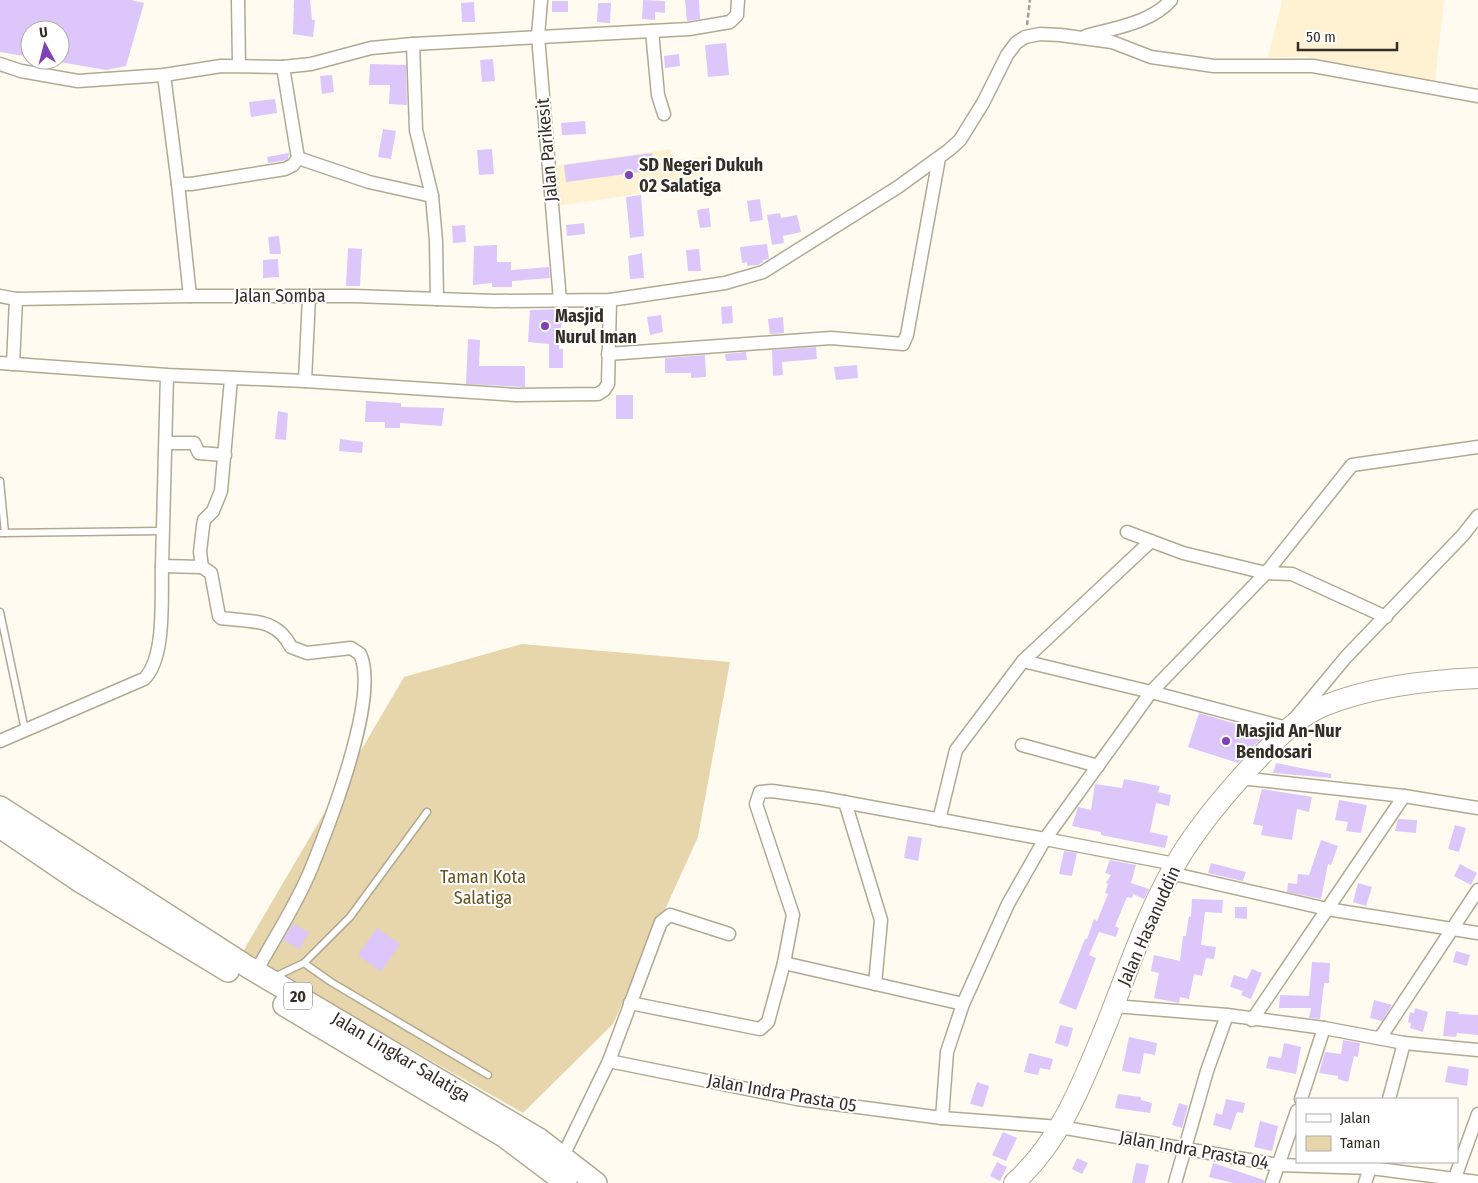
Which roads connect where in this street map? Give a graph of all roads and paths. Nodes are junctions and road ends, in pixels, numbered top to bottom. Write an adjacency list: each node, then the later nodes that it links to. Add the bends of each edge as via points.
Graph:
1 (238, 0): 12 (street)
2 (541, 0): 7 (street, Jalan Parikesit)
3 (738, 0): 6 (street, via 737,15 730,22)
4 (1030, 0): 8 (path)
5 (1171, 0): 9 (street, via 1150,16)
6 (652, 31): 7 (street); 16 (street, via 658,96)
7 (538, 36): 10 (street); 27 (street, Jalan Parikesit)
8 (1025, 37): 9 (street, via 1040,34); 18 (street, Jalan Somba, via 1007,55 960,140)
9 (1081, 38): 15 (street, via 1116,44 1151,57 1192,64 1312,66)
10 (413, 44): 13 (street, via 371,48 324,62); 20 (street, via 416,130)
11 (0, 64): 14 (street, via 78,81)
12 (239, 65): 13 (street); 14 (street)
13 (283, 67): 17 (street)
14 (164, 75): 19 (street)
15 (1478, 96)
16 (664, 114)
17 (298, 158): 19 (street, via 285,169); 20 (street, via 370,182)
18 (939, 158): 26 (street, Jalan Somba, via 757,275); 28 (street, via 904,344 832,338)
19 (178, 184): 22 (street)
20 (432, 196): 25 (street)
21 (0, 296): 24 (street, Jalan Somba)
22 (190, 296): 23 (street, Jalan Somba); 24 (street, Jalan Somba)
23 (309, 297): 25 (street, Jalan Somba); 32 (street)
24 (16, 299): 29 (street)
25 (437, 299): 27 (street, Jalan Somba)
26 (610, 300): 27 (street, Jalan Somba); 28 (street)
27 (560, 301)
28 (608, 354): 32 (street, via 608,384 598,394 516,395)
29 (6, 363): 30 (street)
30 (167, 375): 31 (street); 33 (street)
31 (231, 379): 32 (street); 35 (street)
32 (305, 381)
33 (167, 443): 35 (street, via 194,443 199,453); 38 (street)
34 (1478, 447): 44 (street, via 1352,465)
35 (225, 455): 43 (street, via 218,500 203,526)
36 (0, 481): 40 (lane)
37 (1478, 516): 46 (street)
38 (162, 531): 40 (lane); 42 (street)
39 (1127, 532): 41 (street)
40 (2, 533)
41 (1151, 541): 44 (street, via 1183,553); 47 (street)
42 (162, 566): 43 (street); 51 (street, via 159,645 150,673 144,679)
43 (202, 566): 72 (street, via 211,573 221,618 274,626 283,633 291,647 307,653 351,648 360,654 364,665 364,699 358,731 339,792 311,870)
44 (1266, 573): 46 (street, via 1292,574); 49 (street)
45 (0, 612): 51 (lane)
46 (1386, 617): 50 (street, via 1346,657)
47 (1023, 661): 49 (street); 61 (street, via 956,750)
48 (1478, 678): 50 (main road, Jalan Hasanuddin, via 1422,684 1349,698 1325,705)
49 (1151, 692): 50 (street); 54 (street)
50 (1287, 728): 55 (main road, Jalan Hasanuddin)
51 (26, 730): 52 (street)
52 (0, 741)
53 (1022, 745): 54 (street)
54 (1098, 766): 63 (street)
55 (1240, 778): 56 (street); 64 (main road, Jalan Hasanuddin, via 1202,823)
56 (1404, 796): 59 (street); 66 (street)
57 (845, 802): 61 (street); 70 (street, via 760,792 756,804 793,915); 73 (street, via 881,920)
58 (0, 807): 72 (highway, Jalan Lingkar Salatiga / 20)
59 (1478, 808)
60 (428, 812): 71 (lane, via 350,917)
61 (939, 820): 63 (street)
62 (0, 827): 72 (highway, Jalan Lingkar Salatiga / 20, via 81,882)
63 (1045, 840): 64 (street); 75 (street, via 1008,904)
64 (1173, 868): 66 (street); 76 (main road, Jalan Hasanuddin, via 1155,902)
65 (1478, 890): 67 (street)
66 (1327, 909): 67 (street); 78 (street)
67 (1452, 930): 68 (street); 80 (street)
68 (1478, 932)
69 (729, 934): 74 (street, via 670,915 664,917)
70 (784, 963): 73 (street); 74 (street, via 768,1022 760,1029)
71 (304, 964): 72 (lane); 84 (lane)
72 (262, 981): 92 (highway, Jalan Lingkar Salatiga / 20, via 347,1024); 97 (highway, Jalan Lingkar Salatiga / 20, via 504,1137)
73 (875, 984): 75 (street)
74 (630, 1004): 83 (street)
75 (963, 1004): 89 (street, via 947,1052)
76 (1114, 1006): 77 (street); 90 (main road, Jalan Hasanuddin)
77 (1227, 1015): 78 (street); 91 (street, via 1207,1071)
78 (1252, 1020): 79 (street)
79 (1324, 1028): 80 (street); 85 (street)
80 (1380, 1038): 81 (street)
81 (1404, 1043): 82 (street); 86 (street)
82 (1478, 1050)
83 (609, 1061): 89 (street, Jalan Indra Prasta 05, via 797,1099); 92 (street)
84 (488, 1075)
85 (1301, 1098)
86 (1389, 1098)
87 (1296, 1114): 93 (street)
88 (1478, 1114): 95 (street)
89 (942, 1118): 90 (street, Jalan Indra Prasta 05)
90 (1060, 1128): 91 (street, Jalan Indra Prasta 04); 99 (main road, Jalan Hasanuddin)
91 (1186, 1148): 93 (street, Jalan Indra Prasta 04); 100 (street)
92 (563, 1156): 98 (highway, Jalan Lingkar Salatiga / 20)
93 (1278, 1164): 94 (street, Jalan Indra Prasta 04); 101 (street)
94 (1371, 1165): 95 (street, Jalan Indra Prasta 04); 102 (street)
95 (1454, 1181): 96 (street, Jalan Indra Prasta 04)
96 (1478, 1182)
97 (566, 1183)
98 (596, 1183)
99 (1014, 1183)
100 (1175, 1183)
101 (1272, 1183)
102 (1365, 1183)

